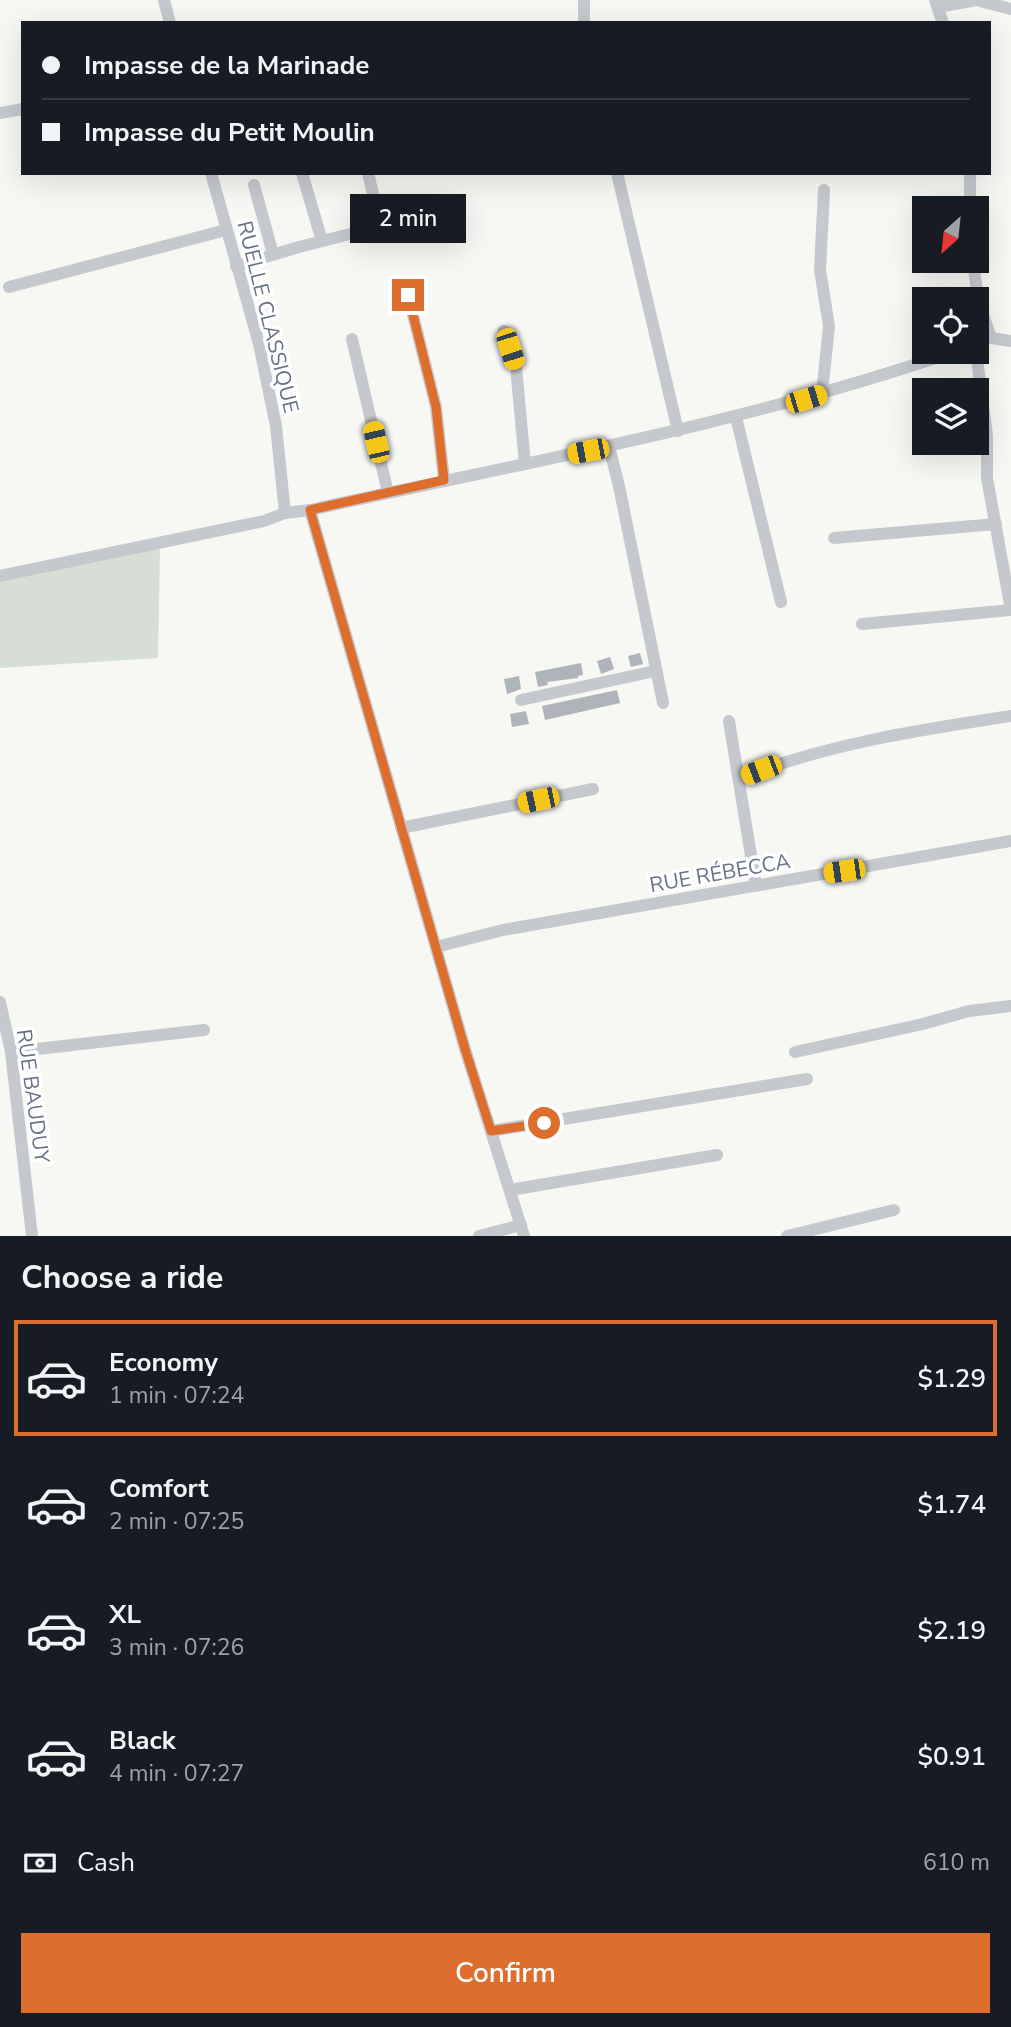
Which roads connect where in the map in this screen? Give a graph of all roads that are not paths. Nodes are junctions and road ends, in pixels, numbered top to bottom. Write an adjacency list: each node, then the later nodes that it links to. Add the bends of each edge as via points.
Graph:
1 (164, 0): 5 (street)
2 (584, 0): 6 (street)
3 (936, 3): 4 (street, via 976,0); 7 (street)
4 (1011, 9)
5 (169, 21)
6 (584, 21)
7 (942, 21)
8 (21, 109): 9 (street)
9 (0, 113)
10 (212, 175): 20 (street, RUELLE CLASSIQUE)
11 (303, 175): 21 (street)
12 (368, 175): 19 (street)
13 (617, 175): 35 (street)
14 (970, 175): 17 (street)
15 (254, 186): 22 (street)
16 (824, 190): 33 (street, via 820,270 829,326)
17 (970, 196)
18 (417, 217): 19 (street)
19 (381, 228): 21 (street)
20 (226, 230): 23 (street, RUELLE CLASSIQUE); 25 (street)
21 (322, 241): 22 (street)
22 (273, 254): 23 (street)
23 (236, 266): 41 (street, RUELLE CLASSIQUE, via 276,426)
24 (975, 273): 28 (street)
25 (9, 287)
26 (408, 295): 38 (street, via 436,407)
27 (504, 331): 37 (street, via 516,367)
28 (991, 338): 30 (street)
29 (352, 339): 39 (street)
30 (1011, 341)
31 (916, 364): 33 (street)
32 (978, 364): 42 (street, via 987,478)
33 (822, 394): 34 (street)
34 (736, 417): 35 (street); 45 (street)
35 (678, 430): 36 (street)
36 (609, 447): 37 (street); 48 (street)
37 (525, 464): 38 (street)
38 (444, 480): 39 (street)
39 (388, 493): 40 (street)
40 (310, 510): 41 (street); 55 (street)
41 (285, 513): 44 (street)
42 (996, 524): 43 (street); 46 (street)
43 (834, 538)
44 (0, 576)
45 (781, 601)
46 (1011, 610): 47 (street)
47 (862, 624)
48 (655, 671): 49 (street); 50 (street)
49 (521, 700)
50 (663, 703)
51 (1011, 716): 53 (street, via 866,740)
52 (729, 720): 53 (street)
53 (740, 778): 57 (street)
54 (593, 789): 55 (street)
55 (401, 828): 58 (street)
56 (1011, 841): 57 (street, RUE RÉBECCA)
57 (756, 886): 58 (street, RUE RÉBECCA, via 503,930)
58 (436, 947): 65 (street)
59 (0, 1002): 62 (street, RUE BAUDUY)
60 (1011, 1006): 63 (street, via 969,1011)
61 (204, 1030): 62 (street)
62 (11, 1052): 70 (street, RUE BAUDUY)
63 (795, 1052)
64 (807, 1079): 65 (street)
65 (491, 1131): 67 (street)
66 (716, 1155): 67 (street)
67 (510, 1190): 69 (street)
68 (894, 1210): 72 (street)
69 (522, 1230): 71 (street)
70 (32, 1236)
71 (479, 1236)
72 (787, 1236)

